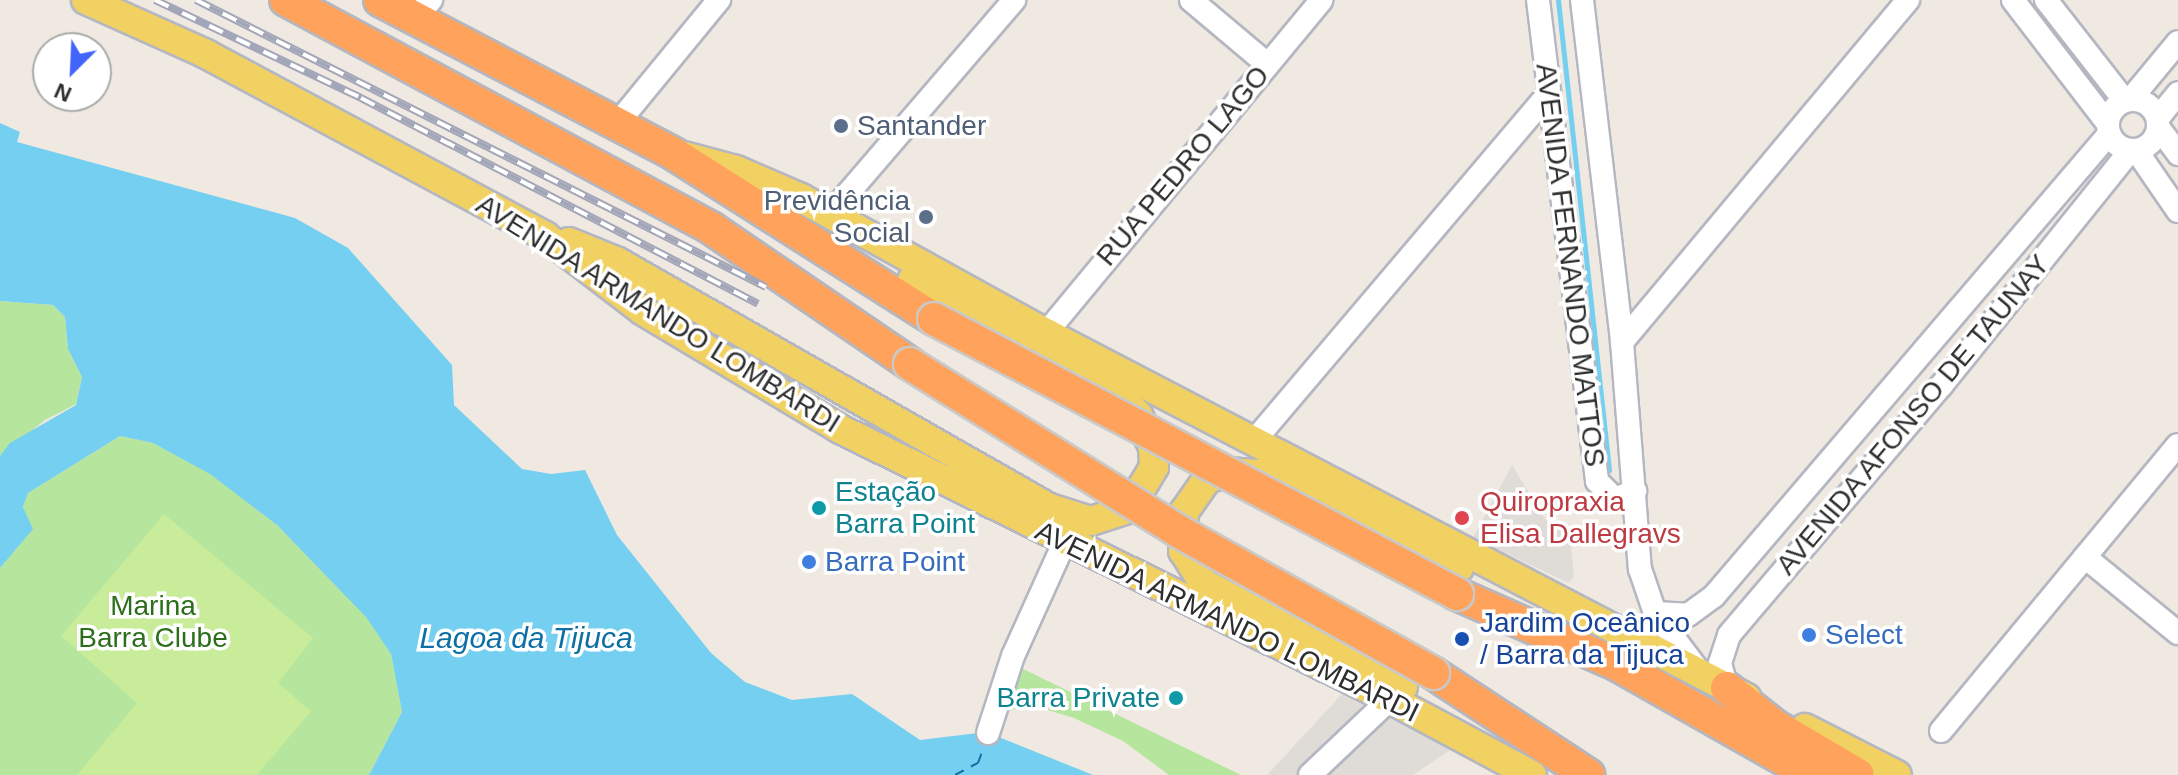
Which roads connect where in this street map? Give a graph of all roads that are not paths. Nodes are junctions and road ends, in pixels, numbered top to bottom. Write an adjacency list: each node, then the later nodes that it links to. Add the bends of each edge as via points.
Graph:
1 (86, 0): 28 (main road, AVENIDA ARMANDO LOMBARDI, via 206,54)
2 (286, 0): 45 (highway, AVENIDA ARMANDO LOMBARDI, bridge, via 711,228 910,364 1178,531 1433,673)
3 (380, 0): 13 (highway)
4 (719, 0): 20 (street)
5 (1014, 0): 27 (street)
6 (1191, 0): 15 (street)
7 (1321, 0): 15 (street, RUA PEDRO LAGO)
8 (1538, 0): 17 (street, AVENIDA FERNANDO MATTOS)
9 (1582, 0): 30 (street, AVENIDA FERNANDO MATTOS)
10 (1908, 0): 30 (street)
11 (2013, 0): 21 (street)
12 (2046, 0): 18 (street)
13 (423, 10): 20 (highway)
14 (2178, 42): 18 (street)
15 (1267, 64): 29 (street, RUA PEDRO LAGO)
16 (2178, 93): 19 (street)
17 (1548, 94): 31 (street); 33 (street, AVENIDA FERNANDO MATTOS, via 1597,481 1615,499)
18 (2127, 100): 19 (street, via 2147,104); 21 (street, via 2110,114)
19 (2158, 123): 22 (street, via 2151,143); 24 (street)
20 (617, 124): 23 (highway)
21 (2108, 129): 22 (street); 36 (street, AVENIDA AFONSO DE TAUNAY, via 1714,596 1688,615)
22 (2133, 150): 26 (street); 39 (street, AVENIDA AFONSO DE TAUNAY, via 1729,635)
23 (674, 154): 25 (main road); 46 (highway, bridge, via 934,319 1457,594 1618,665)
24 (2178, 154)
25 (764, 182): 27 (main road); 28 (main road, via 938,294 1124,401 1138,415 1153,447 1154,467 1140,497 1129,509 1106,519 1072,518 865,407 618,262)
26 (2178, 211)
27 (831, 213): 29 (main road)
28 (545, 236): 34 (main road, AVENIDA ARMANDO LOMBARDI, via 643,311 745,374)
29 (1046, 333): 31 (main road)
30 (1622, 342): 33 (street, AVENIDA FERNANDO MATTOS)
31 (1254, 441): 37 (main road)
32 (2178, 445): 35 (street)
33 (1635, 491): 36 (street, AVENIDA FERNANDO MATTOS, via 1640,569)
34 (1064, 543): 40 (main road, AVENIDA ARMANDO LOMBARDI); 42 (street, via 1013,656)
35 (2085, 557): 38 (street); 41 (street)
36 (1655, 613): 39 (street, AVENIDA FERNANDO MATTOS)
37 (1598, 621): 39 (main road); 44 (main road, via 1447,563 1259,474 1228,472 1207,479 1184,512 1183,551 1204,584 1392,680 1483,735)
38 (2178, 633)
39 (1714, 681): 47 (highway, via 1775,726); 48 (main road)
40 (1390, 699): 43 (street); 44 (main road, AVENIDA ARMANDO LOMBARDI)
41 (1941, 731)
42 (988, 733)
43 (1310, 775)
44 (1532, 775)
45 (1588, 775)
46 (1812, 775)
47 (1858, 775)
48 (1897, 775)

